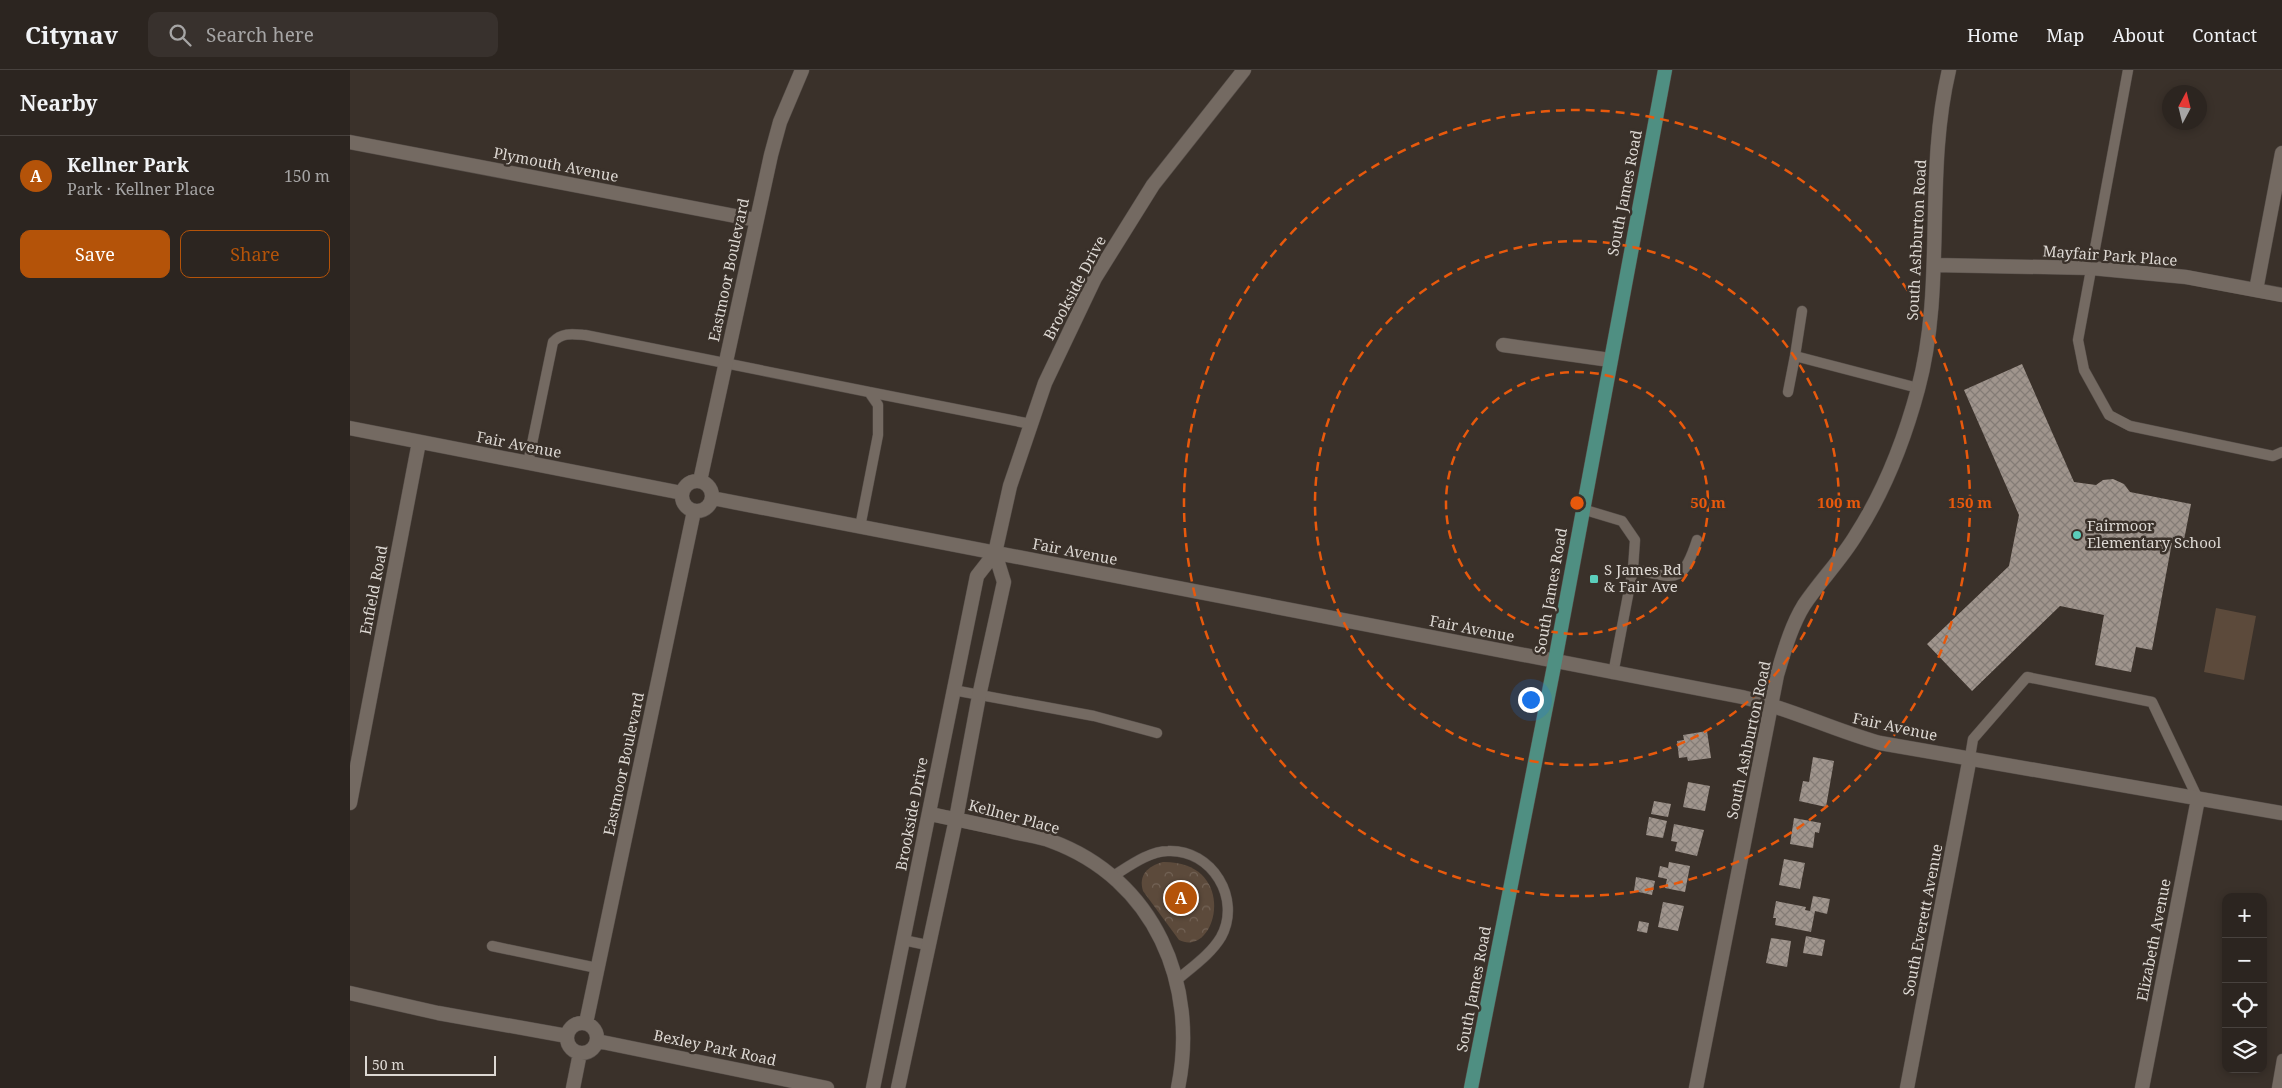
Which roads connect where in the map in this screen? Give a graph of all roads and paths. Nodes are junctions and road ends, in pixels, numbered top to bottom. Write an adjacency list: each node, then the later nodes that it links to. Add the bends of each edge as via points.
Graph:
1 (789, 70): 7 (street)
2 (802, 70): 7 (street, Eastmoor Boulevard)
3 (1244, 70): 23 (street, Brookside Drive, via 1153,185 1095,278 1044,383)
4 (1666, 70): 18 (main road, South James Road)
5 (1949, 70): 11 (street, South Ashburton Road, via 1939,139)
6 (2128, 70): 12 (lane)
7 (792, 91): 10 (street, Eastmoor Boulevard, via 780,122)
8 (350, 142): 10 (street, Plymouth Avenue)
9 (2282, 153): 13 (street)
10 (756, 220): 19 (street, Eastmoor Boulevard)
11 (1934, 265): 12 (street, Mayfair Park Place); 20 (street, South Ashburton Road, via 1932,308)
12 (2091, 268): 13 (street, Mayfair Park Place, via 2186,277); 26 (lane, via 2078,340 2084,370 2109,415 2130,426 2273,456)
13 (2256, 290): 14 (street, Mayfair Park Place)
14 (2282, 295)
15 (1802, 311): 17 (lane)
16 (1503, 345): 18 (street)
17 (1795, 356): 20 (lane); 22 (lane)
18 (1610, 360): 31 (main road, South James Road)
19 (725, 363): 21 (lane); 27 (lane, via 585,335 571,333 558,336 553,342); 28 (street, Eastmoor Boulevard)
20 (1918, 388): 41 (street, South Ashburton Road, via 1886,481 1856,536 1804,606 1788,638)
21 (869, 392): 23 (lane); 33 (lane, via 878,405 878,435)
22 (1788, 392)
23 (1031, 424): 35 (street, Brookside Drive, via 1010,486)
24 (350, 428): 25 (street, Fair Avenue)
25 (419, 442): 27 (street, Fair Avenue); 45 (street, Enfield Road)
26 (2282, 452)
27 (528, 463): 29 (street, Fair Avenue)
28 (700, 481): 29 (street, via 689,483); 30 (street, via 710,487)
29 (682, 493): 32 (street, via 684,504)
30 (712, 498): 32 (street, via 706,508); 33 (street, Fair Avenue)
31 (1582, 509): 36 (lane, via 1622,521 1635,540); 37 (main road, South James Road)
32 (694, 511): 53 (street, Eastmoor Boulevard)
33 (860, 527): 35 (street, Fair Avenue)
34 (1697, 540): 36 (lane, via 1689,563 1682,572 1672,576)
35 (995, 553): 37 (street, Fair Avenue); 39 (street, Brookside Drive, via 977,576); 40 (street, Brookside Drive, via 1004,582)
36 (1633, 569): 38 (lane)
37 (1555, 661): 38 (street, Fair Avenue); 66 (main road, South James Road)
38 (1613, 674): 41 (street, Fair Avenue)
39 (953, 690): 40 (lane); 47 (street, Brookside Drive)
40 (979, 696): 42 (lane, via 1094,716); 48 (street, Brookside Drive)
41 (1771, 704): 43 (street, Fair Avenue, via 1864,739); 67 (street, South Ashburton Road)
42 (1157, 733)
43 (1970, 758): 44 (street, Fair Avenue); 44 (lane, via 1974,739 2027,677 2152,702); 68 (street, South Everett Avenue)
44 (2198, 799): 46 (street, Fair Avenue); 69 (street, Elizabeth Avenue)
45 (350, 804)
46 (2282, 813)
47 (928, 814): 48 (street, Kellner Place); 50 (street, Brookside Drive)
48 (956, 819): 49 (street, Kellner Place, via 1050,841); 51 (street, Brookside Drive)
49 (1112, 876): 54 (street, Kellner Place, via 1152,922 1169,954); 54 (lane, via 1167,850 1194,856 1214,870 1227,897 1222,936 1212,950)
50 (903, 940): 51 (lane); 63 (street, Brookside Drive)
51 (928, 945): 64 (street, Brookside Drive)
52 (492, 946): 53 (lane)
53 (598, 968): 56 (street, Eastmoor Boulevard)
54 (1177, 980): 65 (street, Kellner Place, via 1184,1038 1184,1060)
55 (350, 993): 57 (street, via 438,1013)
56 (586, 1023): 57 (street, via 574,1025); 58 (street, via 595,1030)
57 (567, 1036): 59 (street, via 570,1047)
58 (597, 1041): 59 (street, via 591,1051); 62 (street, Bexley Park Road)
59 (580, 1053): 61 (street)
60 (2282, 1059): 70 (lane)
61 (573, 1088)
62 (827, 1088)
63 (873, 1088)
64 (898, 1088)
65 (1178, 1088)
66 (1471, 1088)
67 (1696, 1088)
68 (1907, 1088)
69 (2142, 1088)
70 (2277, 1088)

